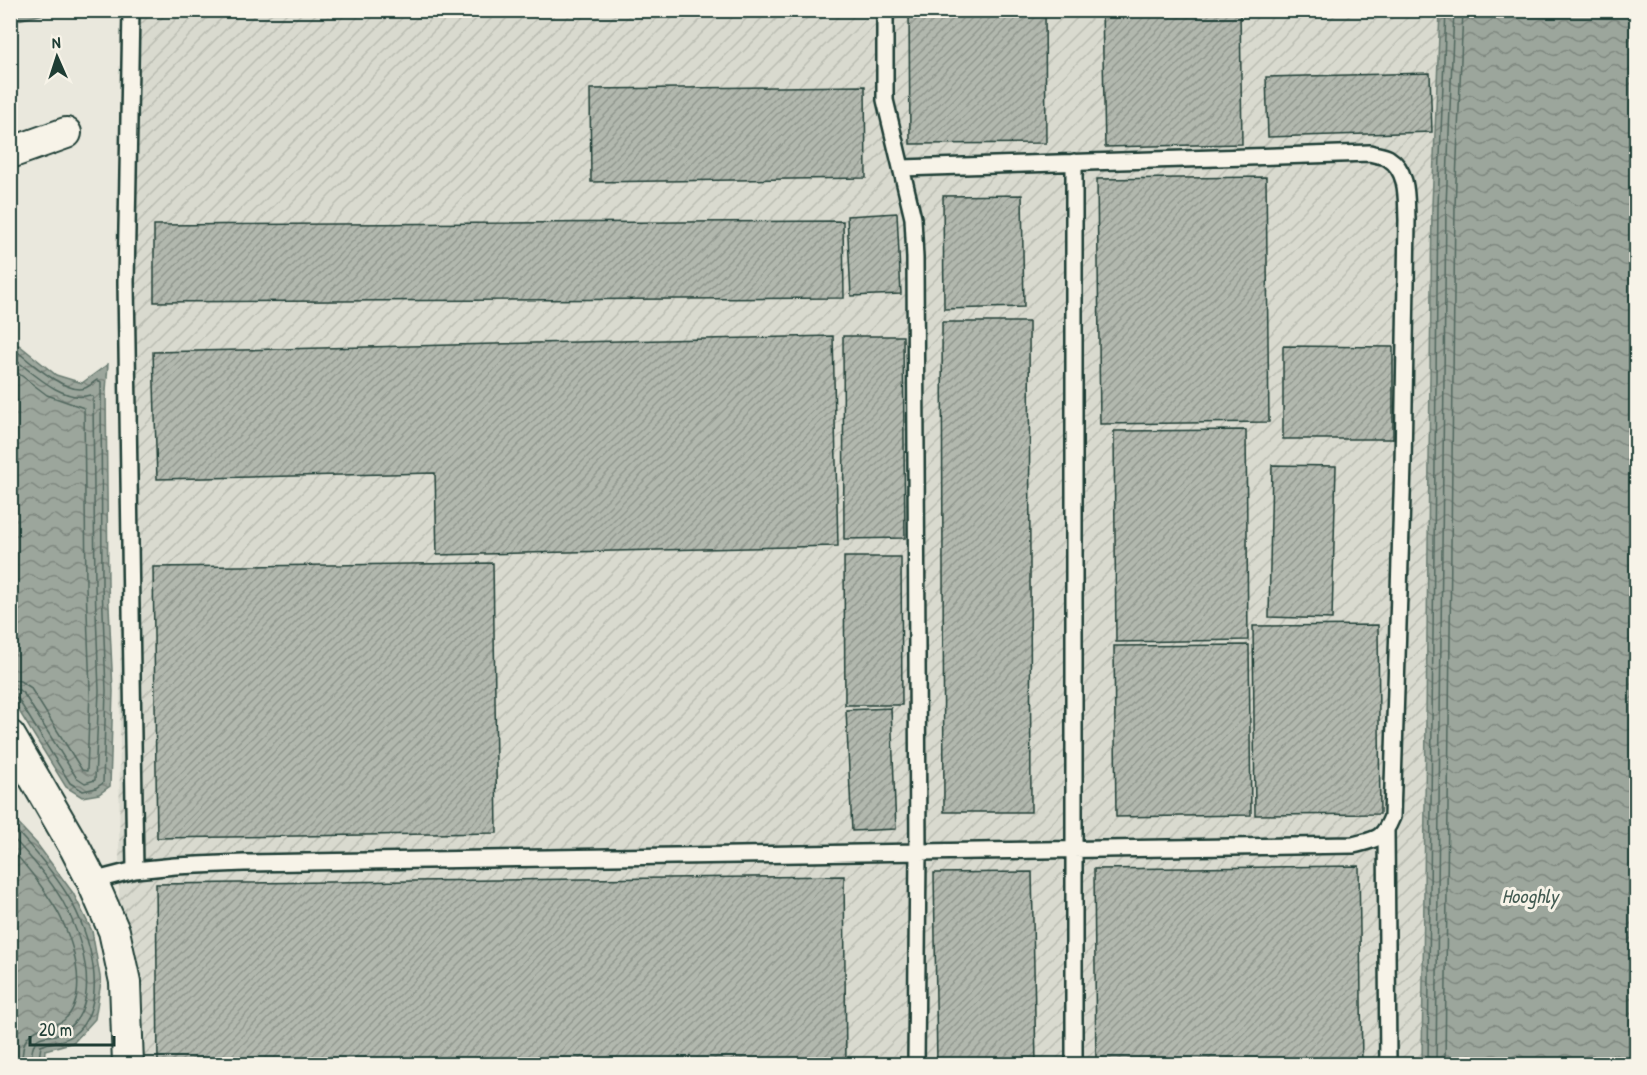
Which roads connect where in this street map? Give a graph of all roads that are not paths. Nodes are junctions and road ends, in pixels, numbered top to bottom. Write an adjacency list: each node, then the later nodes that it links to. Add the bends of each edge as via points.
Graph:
1 (131, 10): 11 (lane, via 126,282)
2 (885, 10): 6 (lane, via 885,100)
3 (66, 133): 4 (street)
4 (10, 153)
5 (1074, 162): 6 (lane); 8 (lane, via 1370,153 1388,159 1401,171 1406,187 1407,220 1403,464 1392,817); 9 (lane)
6 (902, 168): 10 (lane, via 913,219 915,258)
7 (10, 736): 12 (street)
8 (1386, 831): 9 (lane, via 1377,839 1353,845); 16 (lane)
9 (1074, 850): 10 (lane); 15 (lane)
10 (918, 853): 11 (lane, via 244,863); 14 (lane)
11 (135, 870): 12 (lane)
12 (92, 881): 13 (street, via 114,931 125,982)
13 (128, 1065)
14 (916, 1065)
15 (1074, 1065)
16 (1388, 1065)

